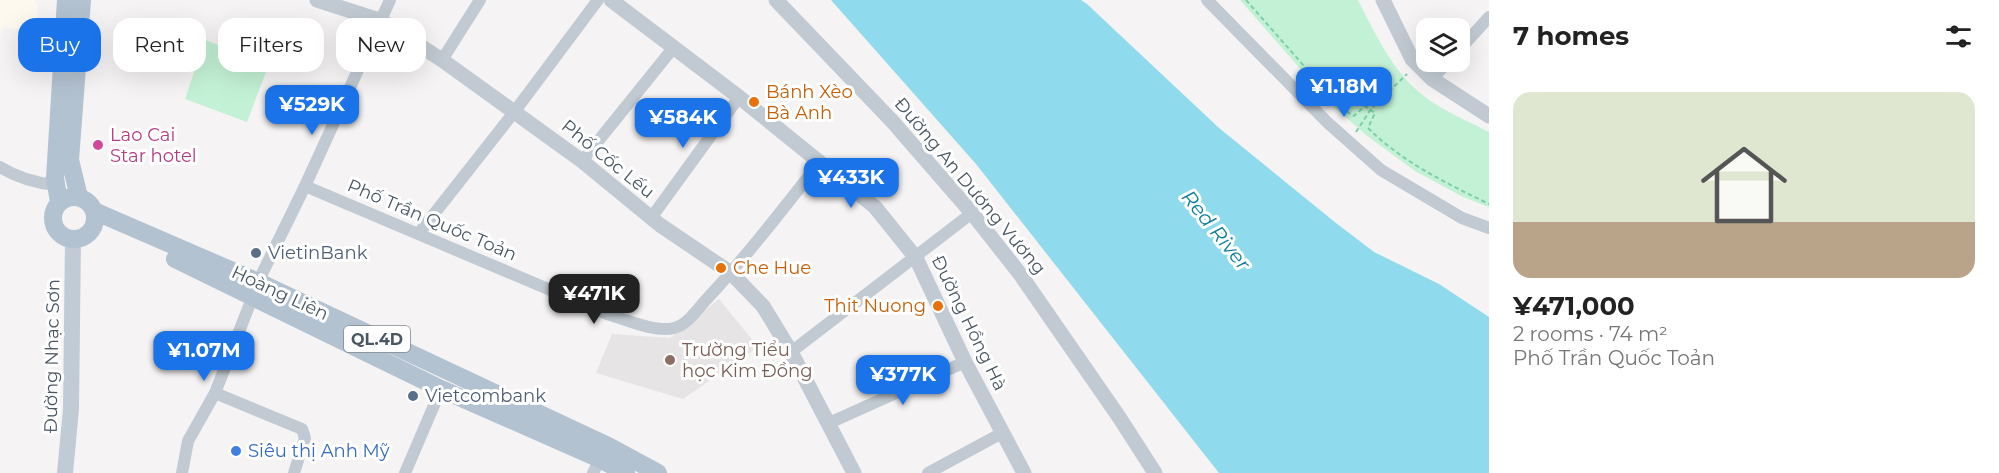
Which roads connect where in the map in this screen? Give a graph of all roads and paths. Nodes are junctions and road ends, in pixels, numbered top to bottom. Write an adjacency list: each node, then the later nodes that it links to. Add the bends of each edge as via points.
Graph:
1 (66, 0): 34 (main road, via 55,178)
2 (82, 0): 35 (main road, via 70,160)
3 (317, 0): 13 (street, Phố Cốc Lếu)
4 (390, 0): 14 (street)
5 (480, 0): 18 (street)
6 (598, 0): 27 (street)
7 (611, 0): 16 (street, Đường Hồng Hà)
8 (776, 0): 37 (street, Đường An Dương Vương, via 892,121)
9 (1207, 0): 29 (street)
10 (1246, 0): 26 (path, via 1349,113 1354,116 1365,106)
11 (1383, 0): 19 (street)
12 (1489, 17): 15 (street)
13 (373, 18)
14 (383, 18)
15 (1470, 38)
16 (674, 47): 25 (street, Đường Hồng Hà); 30 (street)
17 (426, 50): 18 (street, Phố Cốc Lếu)
18 (442, 60): 27 (street, Phố Cốc Lếu)
19 (1416, 62)
20 (1416, 66): 26 (path)
21 (358, 72): 33 (street)
22 (1425, 72): 24 (street)
23 (1439, 72): 24 (street)
24 (1432, 79): 28 (street)
25 (739, 97): 31 (street, Đường Hồng Hà); 39 (street)
26 (1371, 109): 29 (path); 36 (path, via 1375,113 1368,128 1395,152)
27 (515, 111): 30 (street, Phố Cốc Lếu); 41 (street)
28 (1489, 116)
29 (1348, 142): 40 (street, via 1400,182 1462,218)
30 (582, 161): 39 (street, Phố Cốc Lếu)
31 (820, 162): 43 (street, Đường Hồng Hà, via 875,207); 44 (street, Phố Trần Quốc Toản)
32 (0, 167): 34 (street)
33 (305, 186): 41 (street, Phố Trần Quốc Toản); 45 (street)
34 (58, 193): 35 (main road); 42 (main road, via 52,215 55,229)
35 (79, 197): 38 (main road, via 88,202)
36 (1489, 204)
37 (972, 213): 43 (street); 62 (street, Đường An Dương Vương, via 1020,274)
38 (94, 216): 42 (main road, via 89,232); 45 (main road, Hoàng Liên / QL.4D)
39 (651, 218): 44 (street, Phố Cốc Lếu)
40 (1489, 228)
41 (419, 233): 44 (street, Phố Trần Quốc Toản, via 607,314 652,328 674,329 682,324)
42 (74, 239): 53 (main road, Đường Nhạc Sơn, via 71,409)
43 (916, 258): 46 (street); 47 (street, Đường Hồng Hà)
44 (731, 273): 46 (street, Phố Cốc Lếu, via 763,306)
45 (255, 289): 48 (main road, Hoàng Liên / QL.4D); 49 (street)
46 (791, 352): 50 (street, Phố Cốc Lếu)
47 (965, 362): 50 (street); 51 (street, Đường Hồng Hà)
48 (445, 381): 52 (main road, Hoàng Liên / QL.4D); 56 (street)
49 (215, 393): 54 (street, via 188,441); 55 (street, via 302,429 305,438)
50 (830, 423): 59 (street, Phố Cốc Lếu)
51 (1002, 434): 60 (street); 61 (street, Đường Hồng Hà)
52 (600, 459): 57 (main road, Hoàng Liên / QL.4D); 58 (main road, Hoàng Liên / QL.4D)
53 (65, 473)
54 (182, 473)
55 (294, 473)
56 (405, 473)
57 (626, 473)
58 (658, 473)
59 (854, 473)
60 (928, 473)
61 (1024, 473)
62 (1155, 473)

